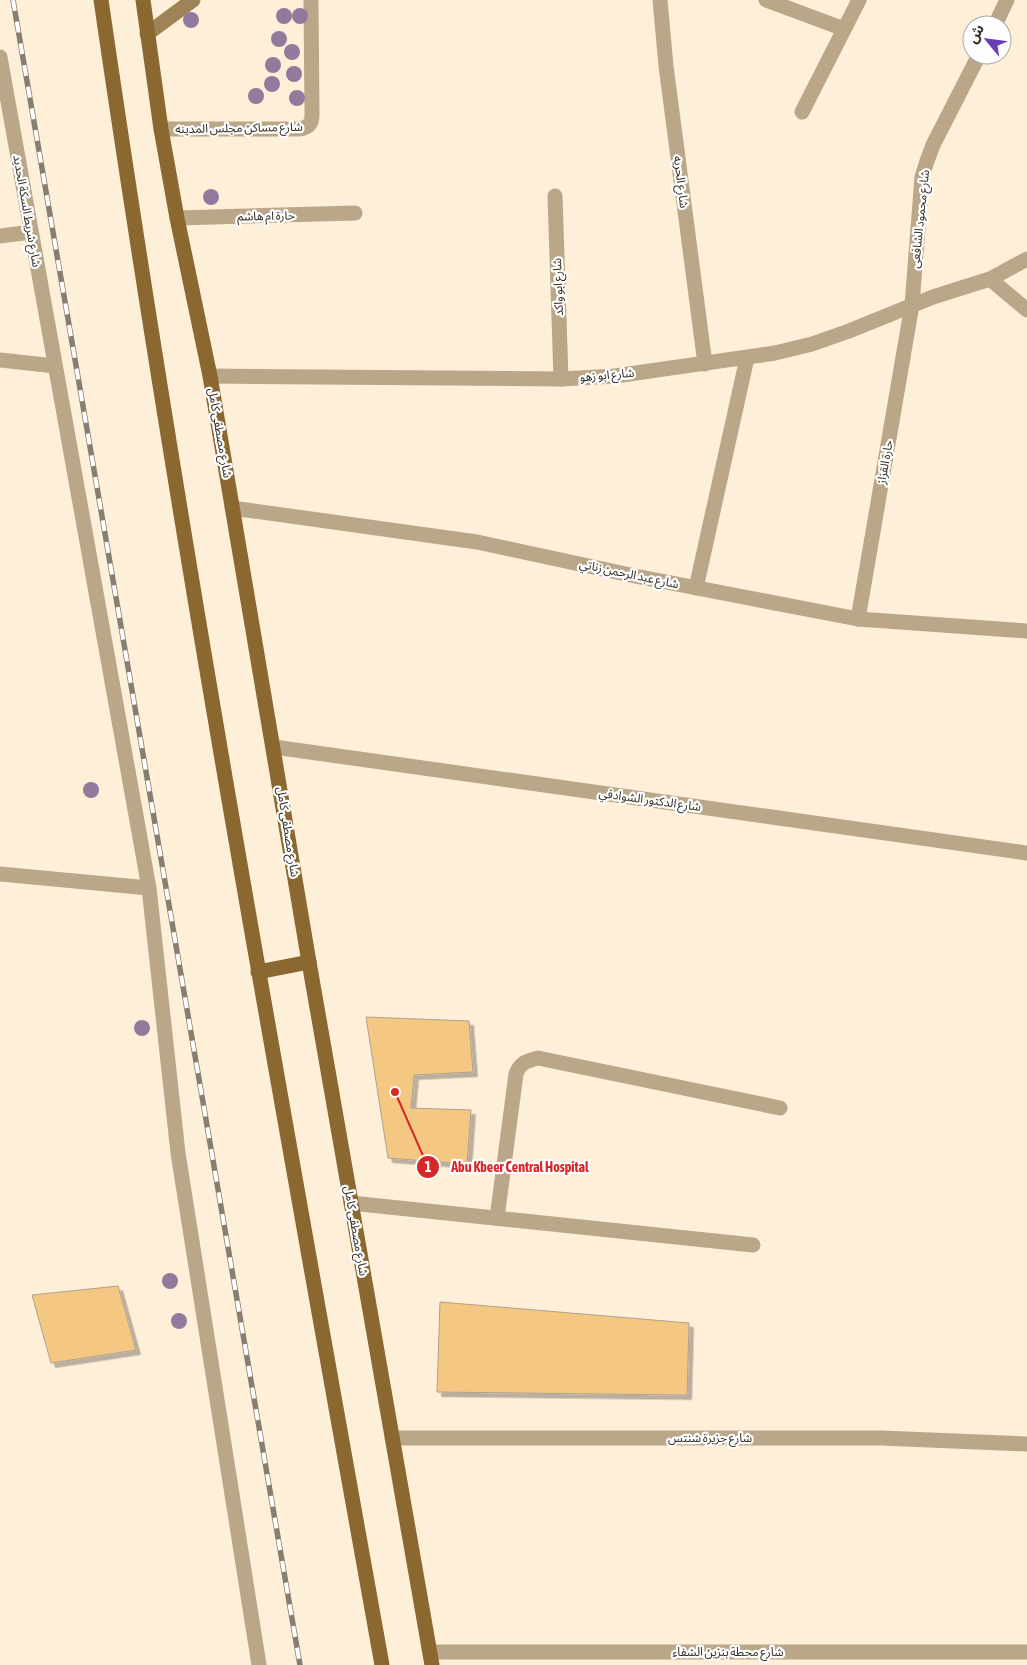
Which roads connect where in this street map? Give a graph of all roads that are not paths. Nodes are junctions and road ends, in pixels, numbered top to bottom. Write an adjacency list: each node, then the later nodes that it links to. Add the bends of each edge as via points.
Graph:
1 (101, 0): 41 (main road, via 134,228)
2 (143, 0): 11 (main road, شارع مصطفى كامل)
3 (193, 0): 11 (main road)
4 (311, 0): 16 (street, شارع مساكن مجلس المدينه, via 312,120 309,126 299,129)
5 (660, 0): 28 (street, شارع الحريه)
6 (766, 0): 10 (street)
7 (859, 0): 10 (street)
8 (1007, 0): 9 (street)
9 (1000, 15)
10 (844, 29): 15 (street)
11 (147, 34): 16 (main road, شارع مصطفى كامل)
12 (0, 57): 14 (street, شارع شريط السكة الحديد)
13 (974, 65): 24 (street, شارع محمود الشافعى, via 924,169)
14 (5, 109): 20 (street, شارع شريط السكة الحديد)
15 (802, 112)
16 (161, 129): 19 (main road, شارع مصطفى كامل)
17 (555, 196): 31 (street, شارع ابو واكد)
18 (355, 214): 19 (street, حارة ام هاشم)
19 (177, 218): 30 (main road, شارع مصطفى كامل)
20 (31, 232): 21 (street); 29 (street, شارع شريط السكة الحديد)
21 (0, 236)
22 (1027, 259): 23 (street, شارع ابو زهو)
23 (990, 279): 24 (street, شارع ابو زهو); 25 (street)
24 (912, 305): 26 (street, شارع ابو زهو, via 812,344); 34 (street, حارة القزاز)
25 (1027, 310)
26 (747, 358): 28 (street, شارع ابو زهو); 33 (street)
27 (0, 360): 29 (street)
28 (705, 364): 31 (street, شارع ابو زهو, via 615,376)
29 (55, 366): 39 (street, شارع شريط السكة الحديد)
30 (210, 376): 31 (street, شارع ابو زهو); 32 (main road, شارع مصطفى كامل)
31 (561, 379)
32 (232, 508): 33 (street, شارع عبد الرحمن زناتي, via 477,542); 36 (main road, شارع مصطفى كامل)
33 (696, 588): 34 (street, شارع عبد الرحمن زناتي)
34 (858, 619): 35 (street, شارع عبد الرحمن زناتي)
35 (1027, 631)
36 (274, 747): 37 (street, شارع الدكتور الشوادفي); 40 (main road, شارع مصطفى كامل)
37 (1027, 853)
38 (0, 874): 39 (street)
39 (149, 888): 50 (street, شارع شريط السكة الحديد, via 178,1153)
40 (309, 962): 41 (main road); 43 (main road, شارع مصطفى كامل)
41 (258, 972): 51 (main road)
42 (780, 1108): 44 (street, via 538,1058 524,1061 516,1074)
43 (352, 1203): 44 (street); 46 (main road, شارع مصطفى كامل)
44 (497, 1218): 45 (street)
45 (754, 1245)
46 (392, 1438): 47 (street, شارع جزيرة شنتس, via 881,1438); 49 (main road, شارع مصطفى كامل)
47 (1027, 1444)
48 (1027, 1652): 49 (street, شارع محطة بنزين الشفاء)
49 (431, 1658)
50 (259, 1665)
51 (382, 1665)

